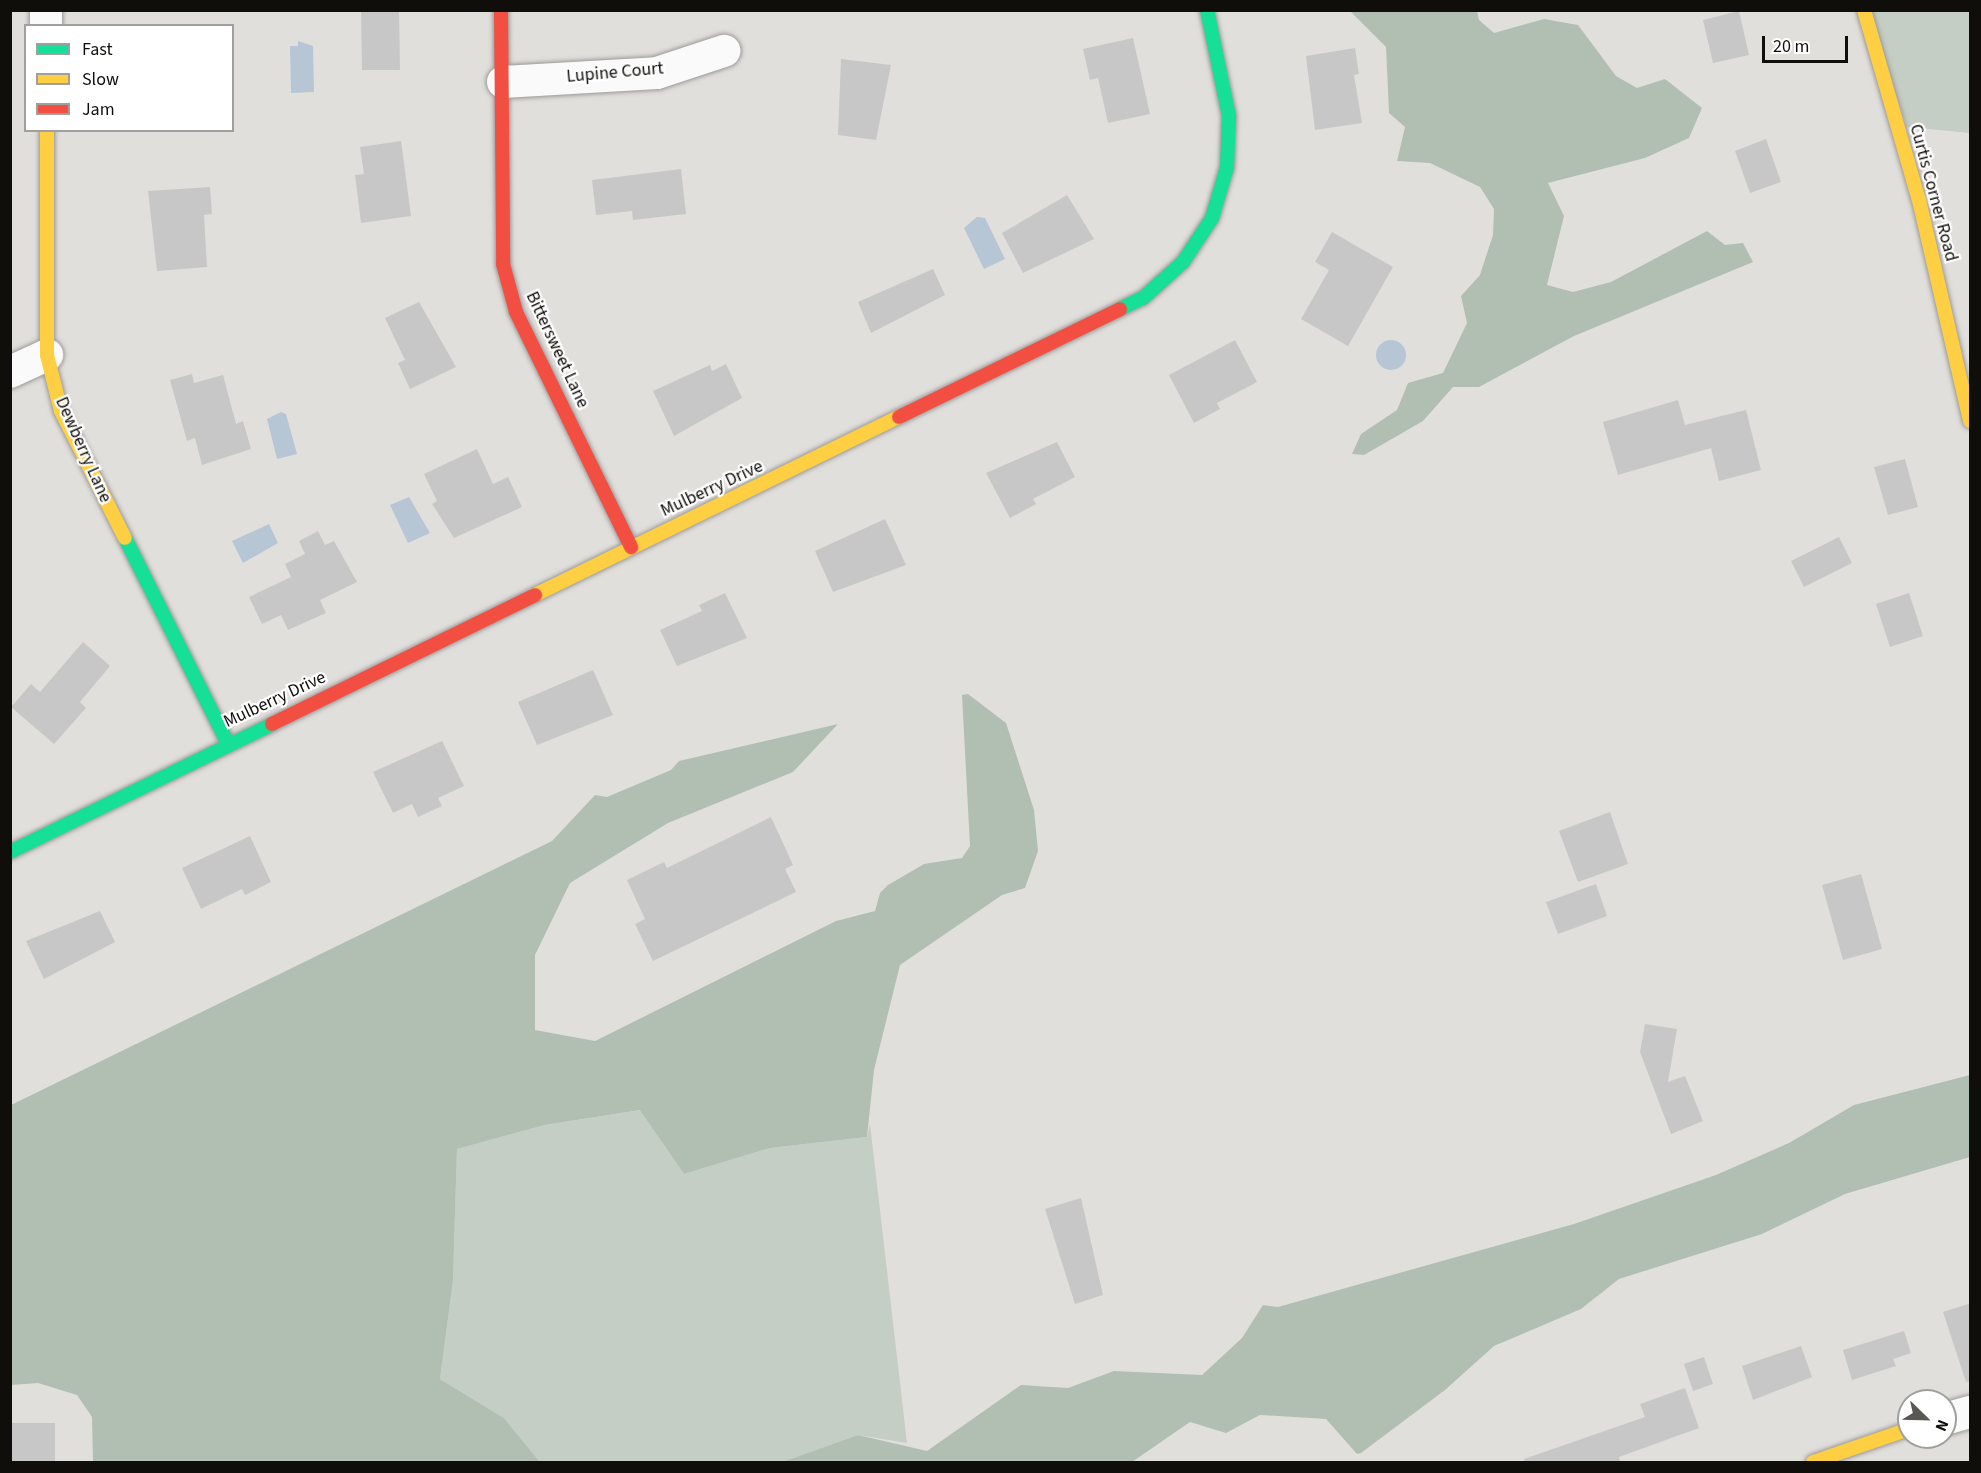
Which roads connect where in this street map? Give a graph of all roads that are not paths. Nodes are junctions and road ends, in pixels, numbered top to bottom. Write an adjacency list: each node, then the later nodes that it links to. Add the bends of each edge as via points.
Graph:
1 (501, 10): 5 (street, Bittersweet Lane)
2 (1207, 10): 10 (street, Mulberry Drive, via 1229,116 1227,167 1212,218 1183,262 1143,298)
3 (1864, 10): 9 (street, Curtis Corner Road, via 1919,200)
4 (724, 51): 5 (street, Lupine Court, via 657,73)
5 (503, 81): 10 (street, Bittersweet Lane, via 503,264 516,312)
6 (47, 132): 7 (street, Dewberry Lane)
7 (47, 355): 8 (street); 11 (street, Dewberry Lane, via 61,411)
8 (10, 372)
9 (1971, 421)
10 (631, 547): 11 (street, Mulberry Drive)
11 (226, 742): 12 (street, Mulberry Drive)
12 (10, 852)
13 (1897, 1433): 14 (street)
14 (1813, 1462)

